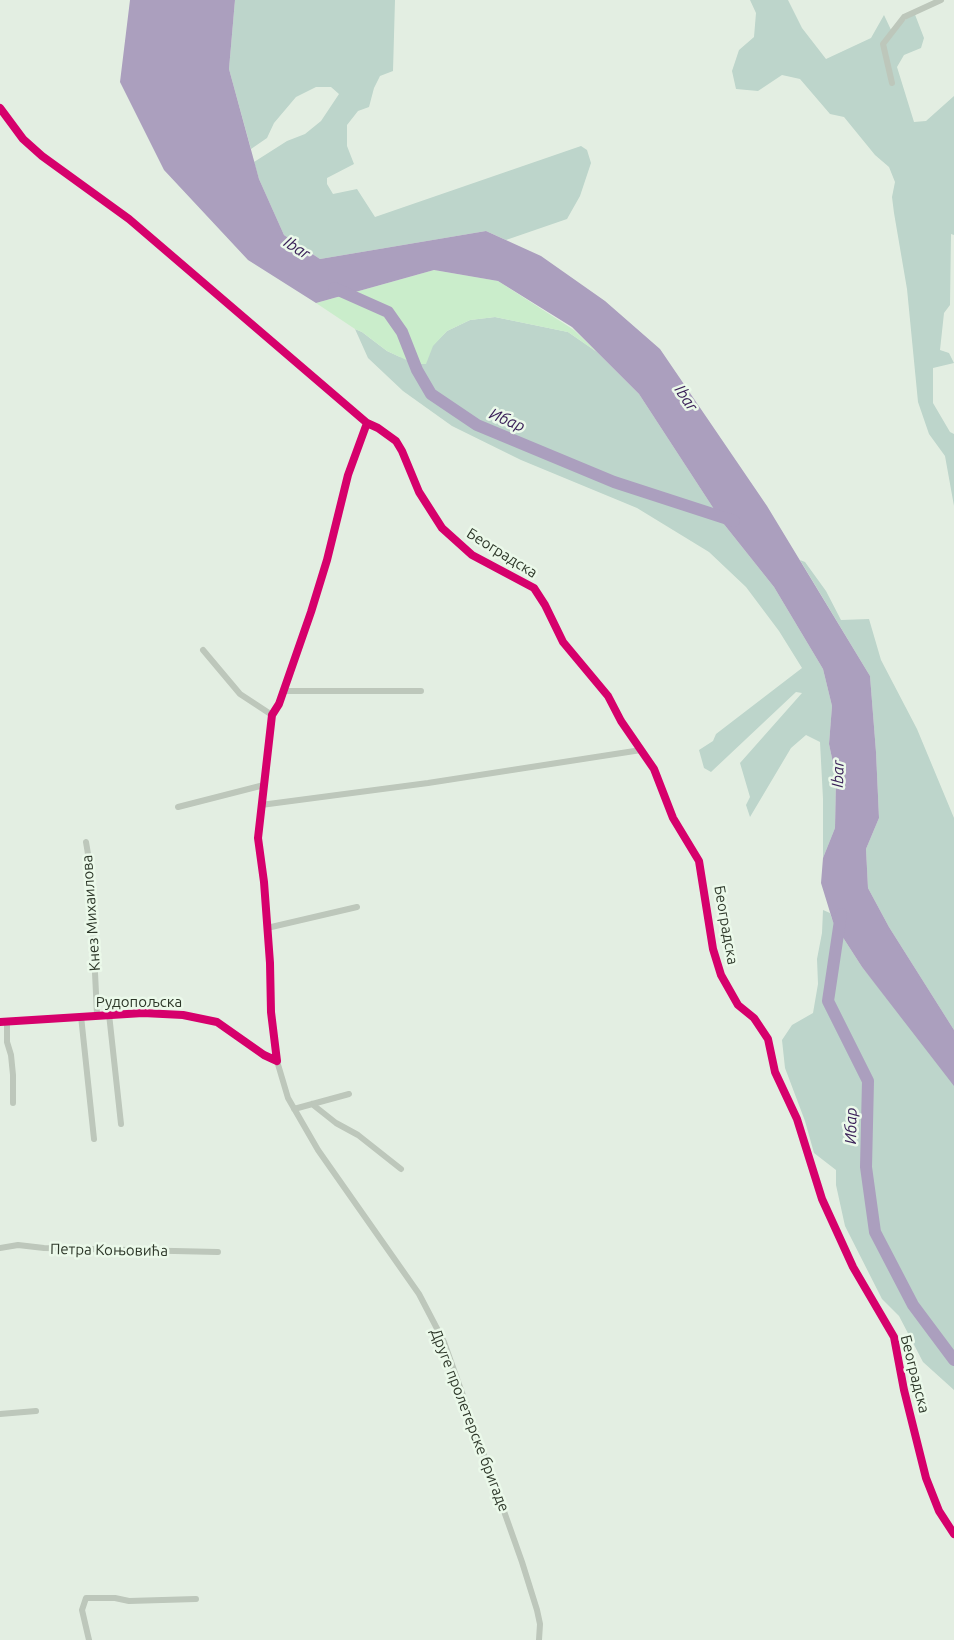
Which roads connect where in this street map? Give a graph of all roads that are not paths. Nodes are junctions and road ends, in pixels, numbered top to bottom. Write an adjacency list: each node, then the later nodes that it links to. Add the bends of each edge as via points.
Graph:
1 (941, 0): 2 (street, via 904,17 883,44)
2 (892, 84)
3 (0, 108): 4 (street, Београдска, via 23,139 42,156 129,218)
4 (367, 423): 7 (street, via 348,475 327,560); 9 (street, Београдска, via 396,441 419,492 442,528 472,555 534,588 563,642 608,696)
5 (204, 650): 8 (street, via 240,694)
6 (421, 691): 7 (street)
7 (283, 692): 8 (street)
8 (272, 716): 10 (street)
9 (642, 750): 11 (street); 32 (street, Београдска, via 661,785 673,818 700,861 713,949 721,974 738,1005 754,1018 768,1039 775,1072 797,1118 822,1199 853,1267 894,1338 926,1478 939,1511)
10 (264, 785): 11 (street); 12 (street)
11 (261, 805): 15 (street, via 258,838)
12 (178, 807)
13 (86, 842): 17 (street, Кнез Михаилова)
14 (357, 907): 15 (street)
15 (267, 928): 20 (street)
16 (109, 1014): 17 (street, Рудопољска); 20 (street, Рудопољска, via 143,1012 217,1022 264,1055); 25 (street)
17 (97, 1015): 18 (street, Рудопољска)
18 (81, 1016): 19 (street, Рудопољска); 26 (street)
19 (3, 1021): 22 (street, via 11,1056)
20 (277, 1060): 24 (street, Друге пролетерске бригаде)
21 (349, 1094): 23 (street)
22 (13, 1103)
23 (312, 1104): 24 (street); 27 (street)
24 (294, 1109): 35 (street, Друге пролетерске бригаде, via 347,1194 419,1294 444,1342 522,1562 537,1610)
25 (121, 1124)
26 (94, 1139)
27 (401, 1169)
28 (0, 1248): 29 (street, Петра Коњовића, via 18,1245)
29 (218, 1252)
30 (36, 1411): 31 (street)
31 (0, 1414)
32 (954, 1534)
33 (196, 1599): 34 (street, via 129,1601 86,1598 82,1605)
34 (89, 1640)
35 (539, 1640)

